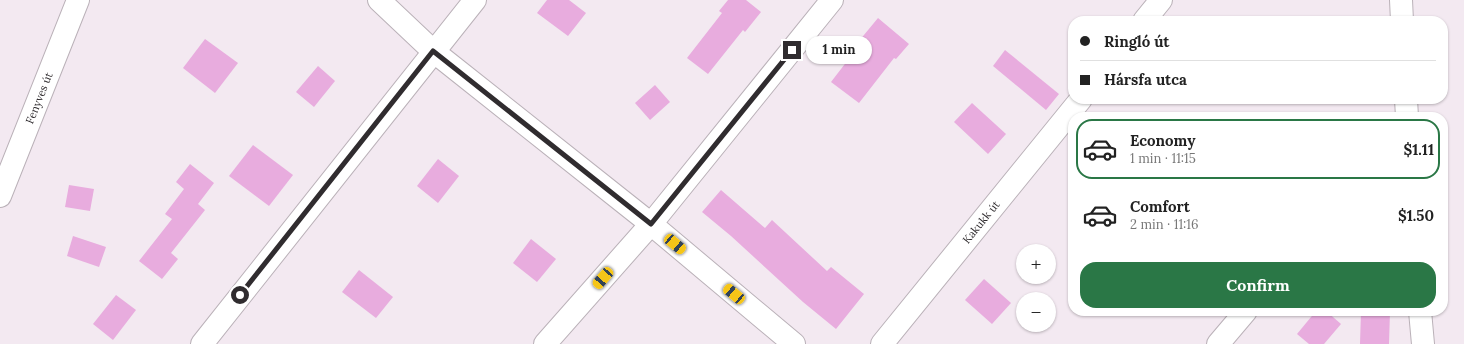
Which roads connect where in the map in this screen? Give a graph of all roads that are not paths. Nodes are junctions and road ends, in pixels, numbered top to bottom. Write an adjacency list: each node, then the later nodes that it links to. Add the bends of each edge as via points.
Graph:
1 (78, 0): 13 (street, Fenyves út)
2 (379, 0): 9 (street)
3 (475, 0): 9 (street)
4 (832, 0): 14 (street)
5 (1162, 0): 7 (street)
6 (1401, 0): 8 (street)
7 (1148, 16)
8 (1402, 16)
9 (433, 51): 14 (street); 17 (street)
10 (1077, 104): 11 (street, Kakukk út)
11 (1070, 112)
12 (1068, 115): 20 (street, Kakukk út)
13 (0, 196)
14 (651, 224): 18 (street); 19 (street)
15 (1242, 316): 21 (street)
16 (1420, 316): 22 (street)
17 (202, 344)
18 (545, 344)
19 (794, 344)
20 (882, 344)
21 (1218, 344)
22 (1423, 344)

